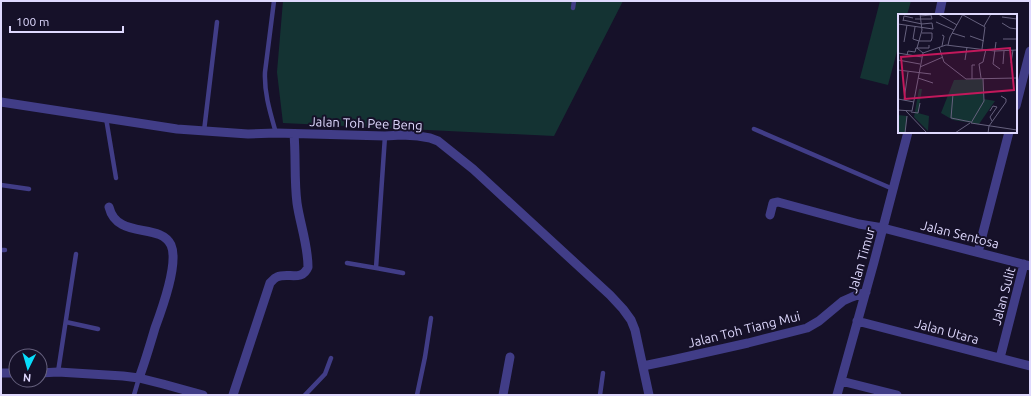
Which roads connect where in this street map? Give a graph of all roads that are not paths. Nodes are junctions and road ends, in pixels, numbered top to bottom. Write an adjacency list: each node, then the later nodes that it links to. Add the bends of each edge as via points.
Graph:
1 (274, 1): 13 (lane, via 264,83)
2 (574, 1): 4 (lane)
3 (942, 1): 5 (street)
4 (572, 8)
5 (939, 14)
6 (217, 22): 12 (lane)
7 (1030, 51): 9 (street)
8 (1, 102): 10 (street, Jalan Toh Pee Beng)
9 (1017, 102)
10 (106, 118): 12 (street, Jalan Toh Pee Beng); 18 (lane)
11 (754, 128): 21 (lane)
12 (204, 131): 13 (street, Jalan Toh Pee Beng)
13 (276, 133): 16 (street, Jalan Toh Pee Beng)
14 (908, 133): 21 (street, Jalan Timur)
15 (1009, 133): 25 (street)
16 (294, 134): 17 (street, Jalan Toh Pee Beng); 48 (street, via 295,188 308,267 300,275 281,275 270,283)
17 (386, 136): 29 (lane); 39 (street, Jalan Toh Pee Beng, via 418,136 438,141 473,169 610,295 631,320)
18 (116, 178)
19 (1, 185): 20 (lane)
20 (29, 189)
21 (893, 189): 24 (street, Jalan Timur)
22 (109, 208): 44 (street, via 116,222 128,228 162,236 170,244 173,255 168,290)
23 (770, 215): 24 (street, Jalan Sentosa, via 773,202 778,202)
24 (883, 228): 25 (street, Jalan Sentosa); 31 (street, Jalan Timur)
25 (978, 252): 28 (street, Jalan Sentosa)
26 (76, 254): 34 (lane)
27 (347, 263): 29 (lane)
28 (1027, 265): 38 (street, Jalan Sulit)
29 (376, 268): 30 (lane)
30 (403, 273)
31 (866, 292): 33 (street, Jalan Timur); 39 (street, Jalan Toh Tiang Mui, via 843,302 819,321 802,330)
32 (431, 318): 50 (lane)
33 (857, 321): 38 (street, Jalan Utara); 45 (street, Jalan Timur)
34 (66, 322): 35 (lane); 41 (lane)
35 (98, 329)
36 (510, 357): 51 (street)
37 (331, 358): 49 (lane, via 325,374)
38 (1000, 358): 40 (street, Jalan Utara)
39 (643, 366): 53 (street, Jalan Toh Pee Beng)
40 (1030, 366)
41 (58, 372): 42 (street); 44 (street)
42 (48, 373)
43 (603, 373): 52 (lane)
44 (140, 378): 46 (lane); 47 (street)
45 (841, 381): 54 (street, Jalan Timur); 55 (street)
46 (134, 395)
47 (203, 395)
48 (233, 395)
49 (305, 395)
50 (417, 395)
51 (503, 395)
52 (600, 395)
53 (650, 395)
54 (837, 395)
55 (897, 395)

